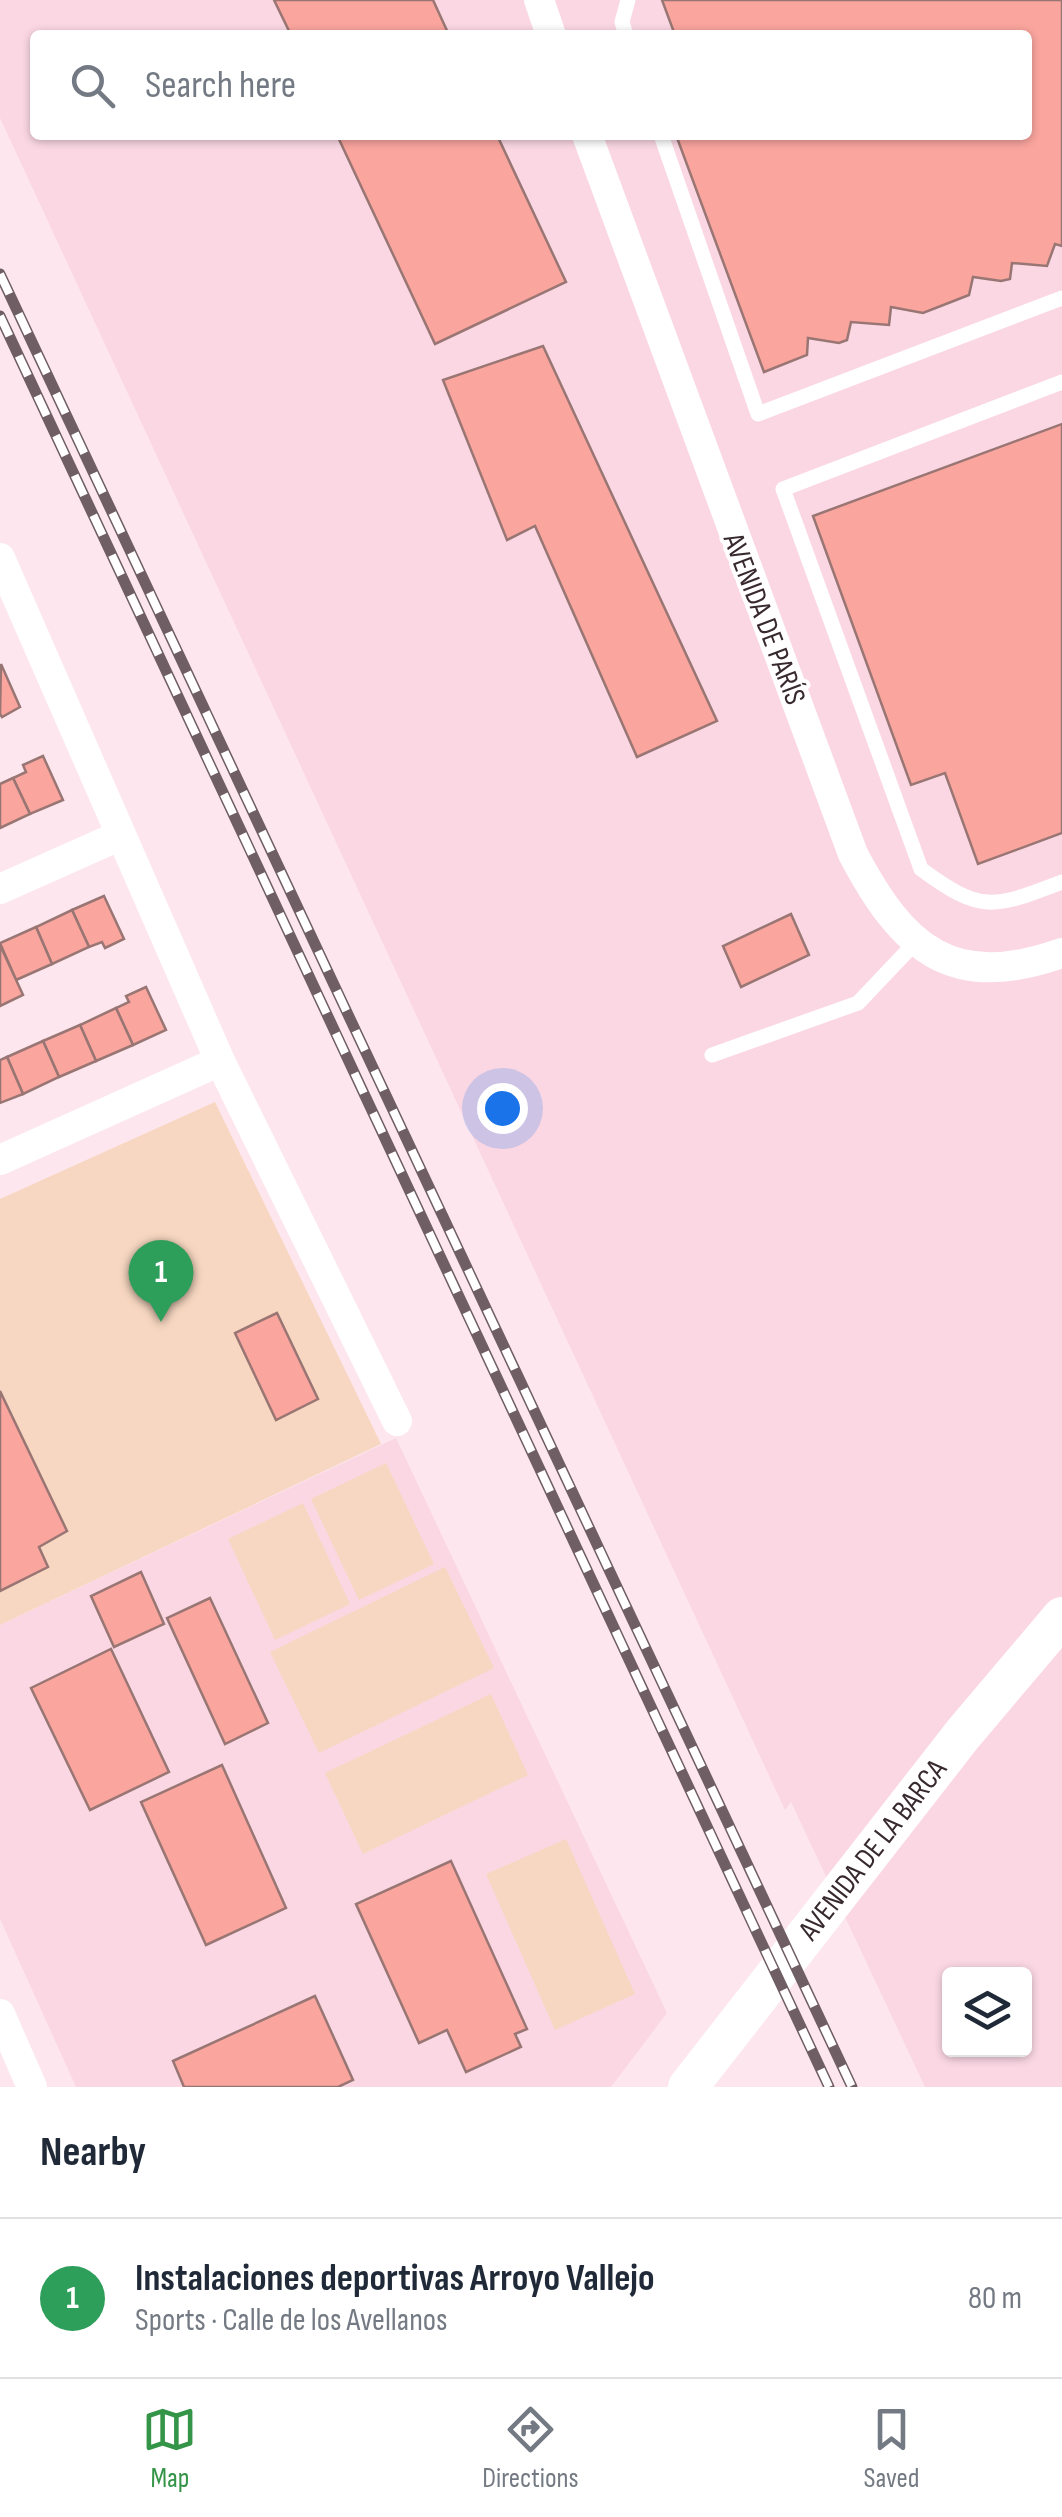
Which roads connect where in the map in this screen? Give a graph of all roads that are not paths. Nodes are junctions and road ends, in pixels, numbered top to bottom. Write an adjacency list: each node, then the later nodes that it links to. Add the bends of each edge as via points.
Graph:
1 (628, 0): 2 (lane)
2 (624, 30)
3 (590, 140): 12 (street, AVENIDA DE PARÍS, via 853,854 881,906)
4 (663, 140): 5 (lane, via 758,414)
5 (1062, 298)
6 (1062, 382): 10 (lane, via 784,489 921,869 958,896 1002,905)
7 (0, 558): 8 (street)
8 (8, 598): 9 (street)
9 (121, 835): 11 (street); 15 (street)
10 (1062, 882)
11 (0, 889)
12 (914, 944): 13 (street, AVENIDA DE PARÍS, via 973,967 1001,970); 14 (lane, via 858,1003)
13 (1062, 953)
14 (712, 1055)
15 (220, 1061): 16 (street); 17 (street)
16 (0, 1160)
17 (397, 1421)
18 (1062, 1617): 20 (street, AVENIDA DE LA BARCA)
19 (0, 2014): 21 (street)
20 (699, 2072)
21 (32, 2087)

